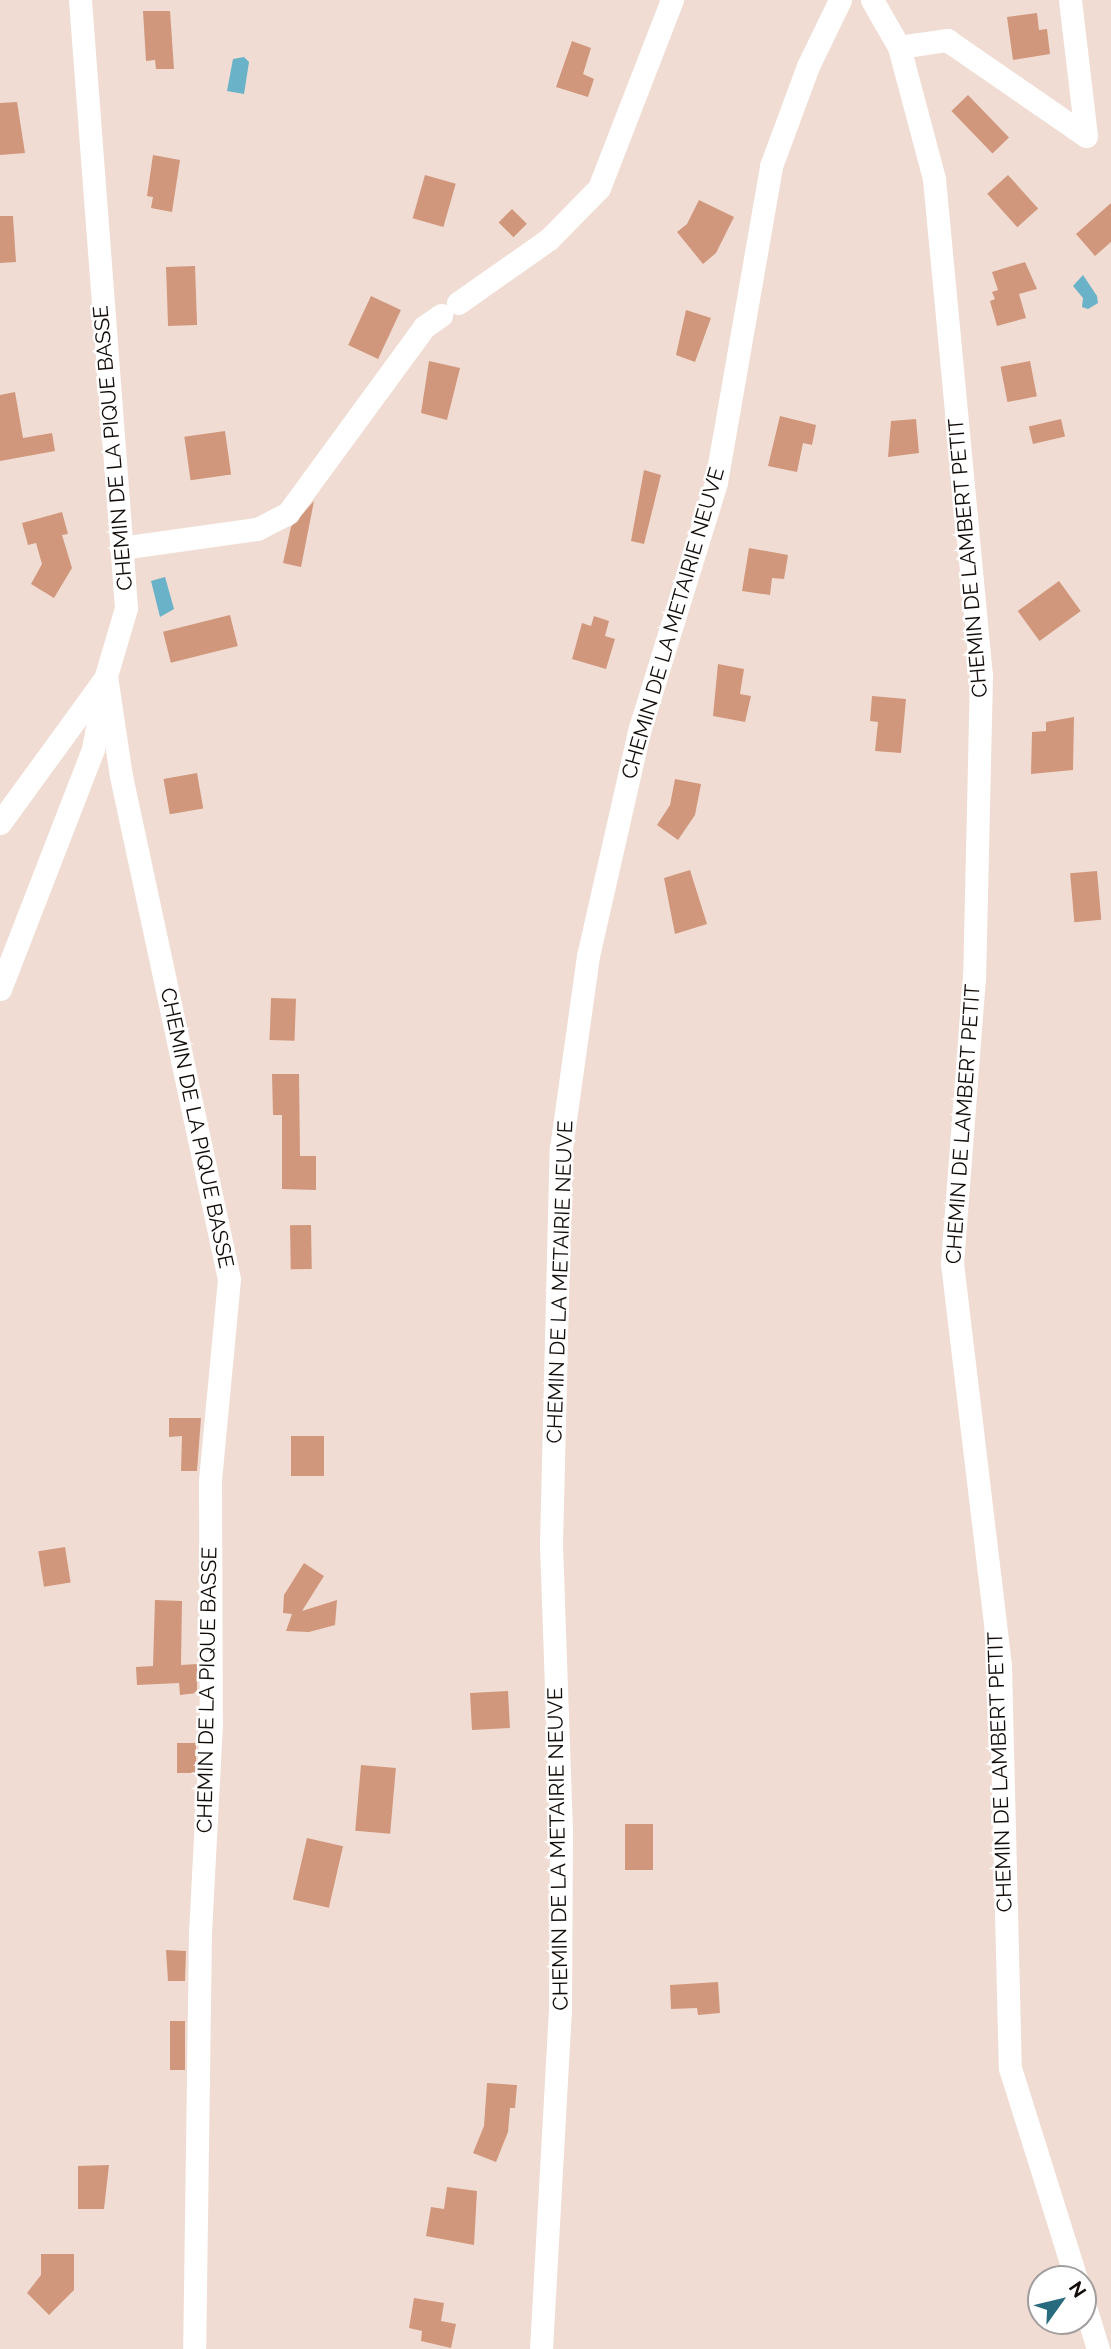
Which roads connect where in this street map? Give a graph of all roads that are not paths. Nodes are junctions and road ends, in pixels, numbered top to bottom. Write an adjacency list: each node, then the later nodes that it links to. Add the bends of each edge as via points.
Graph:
1 (79, 0): 7 (street, CHEMIN DE LA PIQUE BASSE)
2 (672, 0): 7 (street, via 599,188 549,239 425,327 288,513 257,529)
3 (839, 0): 13 (street, CHEMIN DE LA METAIRIE NEUVE, via 808,66 771,166 716,482 640,728 588,956 561,1149 551,1544 561,1831 561,2011)
4 (872, 0): 6 (street, CHEMIN DE LAMBERT PETIT)
5 (1070, 0): 6 (street, via 1086,136 947,40)
6 (899, 47): 11 (street, CHEMIN DE LAMBERT PETIT, via 934,180 981,674 974,977 952,1263 1000,1666 1010,2068)
7 (121, 548): 8 (street, CHEMIN DE LA PIQUE BASSE, via 126,608)
8 (106, 676): 9 (street); 10 (street, via 93,749); 12 (street, CHEMIN DE LA PIQUE BASSE, via 121,776 229,1279 210,1481 211,1723 200,1945)
9 (0, 823)
10 (0, 989)
11 (1072, 2265)
12 (194, 2349)
13 (541, 2349)

